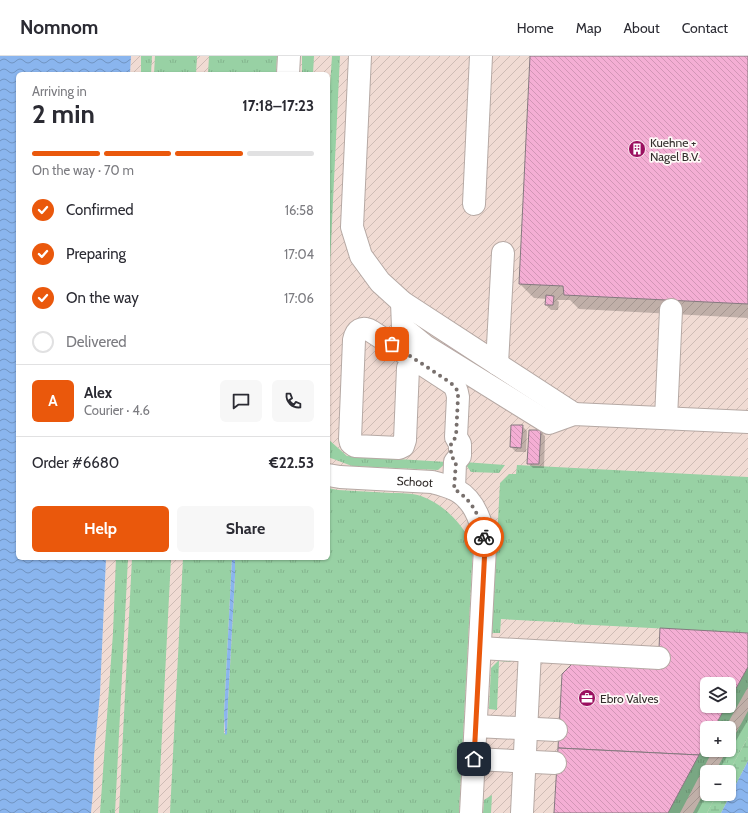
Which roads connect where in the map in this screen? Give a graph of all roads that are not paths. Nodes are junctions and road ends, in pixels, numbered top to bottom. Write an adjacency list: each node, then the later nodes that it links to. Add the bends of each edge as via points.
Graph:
1 (289, 56): 4 (street)
2 (360, 56): 7 (street, via 352,226 361,256 380,282)
3 (481, 56): 5 (street)
4 (288, 72)
5 (474, 204)
6 (503, 253): 9 (street)
7 (402, 302): 9 (street); 11 (street, via 403,328 425,346 549,423)
8 (671, 310): 12 (street)
9 (498, 356): 11 (street)
10 (414, 358): 10 (street, via 367,329 362,328 355,335 350,435 351,443 355,446 403,446 408,368); 15 (street, via 455,386 458,391 456,437 451,443 451,456 456,462)
11 (574, 414): 12 (street)
12 (666, 418): 13 (street)
13 (748, 422)
14 (330, 475): 15 (street, Schoot, via 432,482)
15 (454, 489): 16 (street, Schoot, via 461,493 475,510 484,534)
16 (480, 648): 17 (street); 19 (street, Schoot)
17 (530, 651): 18 (street); 20 (street)
18 (659, 658)
19 (476, 726): 20 (street); 22 (street, Schoot)
20 (526, 728): 21 (street); 23 (street)
21 (556, 730)
22 (474, 759): 23 (street); 25 (street, Schoot)
23 (524, 762): 24 (street); 26 (street)
24 (554, 763)
25 (471, 813)
26 (522, 813)

